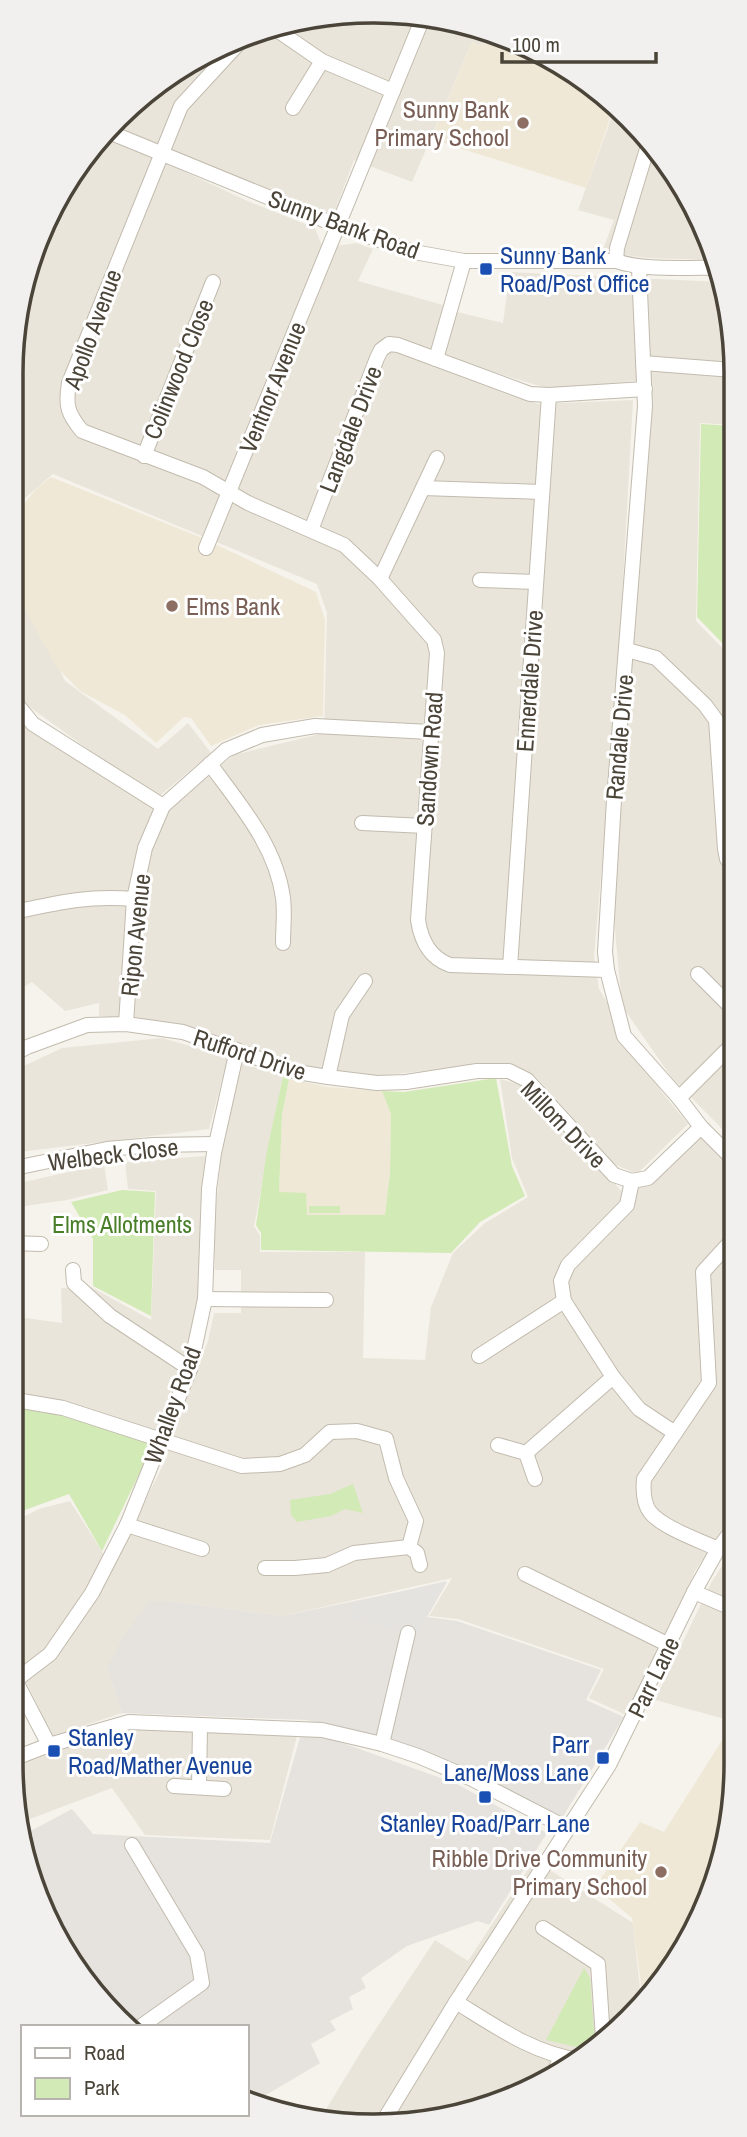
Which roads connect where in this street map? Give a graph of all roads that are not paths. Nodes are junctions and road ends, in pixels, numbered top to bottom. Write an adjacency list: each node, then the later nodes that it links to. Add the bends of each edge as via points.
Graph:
1 (420, 26): 5 (street, Ventnor Avenue)
2 (284, 35): 4 (street)
3 (229, 54): 8 (street, Apollo Avenue, via 181,106)
4 (322, 61): 5 (street); 6 (street)
5 (393, 91): 10 (street, Ventnor Avenue)
6 (293, 108)
7 (116, 135): 8 (street, Sunny Bank Road)
8 (160, 153): 10 (street, Sunny Bank Road); 21 (street, Apollo Avenue, via 66,400 82,431)
9 (646, 153): 12 (street)
10 (336, 225): 11 (street, Sunny Bank Road, via 414,252); 25 (street, Ventnor Avenue)
11 (464, 261): 12 (street, Sunny Bank Road); 16 (street)
12 (616, 261): 13 (street, Sunny Bank Road)
13 (639, 268): 14 (street, Sunny Bank Road); 17 (street, Randale Drive)
14 (708, 268)
15 (213, 282): 21 (street, Colinwood Close)
16 (436, 359): 20 (street, Langdale Drive, via 530,394); 26 (street, Langdale Drive, via 393,344 381,350)
17 (643, 363): 18 (street); 19 (street, Randale Drive)
18 (724, 369)
19 (645, 389): 20 (street, Langdale Drive); 31 (street, Randale Drive)
20 (549, 396): 24 (street, Ennerdale Drive)
21 (144, 456): 25 (street, Apollo Avenue, via 202,477)
22 (437, 458): 23 (street)
23 (423, 488): 24 (street); 28 (street)
24 (542, 492): 30 (street, Ennerdale Drive)
25 (229, 493): 26 (street, Sandown Road); 27 (street, Ventnor Avenue)
26 (311, 530): 28 (street, Sandown Road, via 344,545)
27 (206, 548)
28 (380, 579): 33 (street, Sandown Road, via 436,646)
29 (480, 580): 30 (street)
30 (536, 582): 42 (street, Ennerdale Drive)
31 (627, 650): 38 (street, via 656,658 716,720); 43 (street, Randale Drive, via 613,814)
32 (23, 712): 35 (street, via 33,724)
33 (430, 732): 34 (street, Ripon Avenue, via 315,726 262,735 226,750); 37 (street, Sandown Road)
34 (210, 764): 35 (street, Ripon Avenue); 41 (street, via 263,837 283,899)
35 (163, 806): 39 (street, Ripon Avenue, via 145,848)
36 (362, 823): 37 (street)
37 (425, 826): 42 (street, Sandown Road, via 418,920 428,948 450,964)
38 (724, 849)
39 (134, 899): 40 (street, via 102,896); 47 (street, Ripon Avenue)
40 (23, 910)
41 (283, 943)
42 (510, 967): 43 (street, Sandown Road)
43 (607, 970): 53 (street, Randale Drive, via 624,1037)
44 (698, 974): 46 (street)
45 (365, 981): 52 (street, via 342,1015)
46 (724, 1000)
47 (126, 1024): 48 (street, Rufford Drive, via 87,1025); 49 (street, Rufford Drive, via 183,1032)
48 (23, 1049)
49 (237, 1050): 52 (street, Rufford Drive, via 297,1072); 55 (street, Whalley Road)
50 (724, 1053): 53 (street)
51 (496, 1071): 52 (street, Rufford Drive, via 377,1083); 58 (street, Millom Drive, via 509,1071 527,1080 614,1175)
52 (328, 1077)
53 (680, 1098): 54 (street, Randale Drive)
54 (701, 1127): 56 (street, Randale Drive); 58 (street, via 648,1178)
55 (215, 1144): 57 (street, Welbeck Close, via 107,1149); 63 (street, Whalley Road)
56 (724, 1150)
57 (23, 1166)
58 (632, 1181): 65 (street, via 627,1205 568,1265 561,1281)
59 (23, 1243): 60 (street)
60 (41, 1244)
61 (724, 1249): 70 (street, via 703,1272 709,1383)
62 (73, 1270): 67 (street, via 74,1283 110,1316)
63 (205, 1300): 64 (street); 67 (street, Whalley Road)
64 (326, 1300)
65 (564, 1301): 66 (street); 68 (street)
66 (479, 1356)
67 (190, 1369): 71 (street, Whalley Road)
68 (613, 1377): 70 (street, via 639,1409); 73 (street)
69 (23, 1400): 71 (street)
70 (675, 1433): 79 (street, via 644,1479 649,1512)
71 (162, 1439): 75 (street, Whalley Road); 77 (street, via 242,1465 280,1464 305,1455 330,1432 357,1431 386,1439 396,1478 416,1521)
72 (498, 1445): 73 (street)
73 (526, 1453): 74 (street)
74 (535, 1479)
75 (127, 1525): 78 (street); 87 (street, Whalley Road, via 92,1593 50,1654)
76 (724, 1541): 79 (street, Parr Lane)
77 (409, 1547): 80 (street, via 417,1553); 81 (street, via 354,1553 327,1565)
78 (202, 1549)
79 (718, 1549): 83 (street, Parr Lane)
80 (420, 1565)
81 (265, 1568)
82 (524, 1574): 86 (street)
83 (694, 1592): 84 (street); 86 (street, Parr Lane)
84 (724, 1605)
85 (408, 1633): 90 (street)
86 (669, 1645): 96 (street, Parr Lane, via 609,1765)
87 (23, 1669)
88 (23, 1694): 91 (street)
89 (200, 1725): 90 (street, via 309,1729); 91 (street, via 129,1722); 94 (street)
90 (383, 1744): 96 (street, via 452,1770)
91 (49, 1745): 92 (street)
92 (23, 1755)
93 (174, 1786): 94 (street)
94 (199, 1787): 95 (street)
95 (224, 1789)
96 (567, 1828): 99 (street, Parr Lane)
97 (132, 1844): 100 (street, via 197,1954 202,1983)
98 (543, 1928): 101 (street, via 598,1964)
99 (456, 2002): 102 (street, via 514,2037); 105 (street, Parr Lane)
100 (146, 2025)
101 (602, 2029)
102 (561, 2057): 103 (street); 104 (street)
103 (564, 2057)
104 (559, 2060)
105 (388, 2113)

